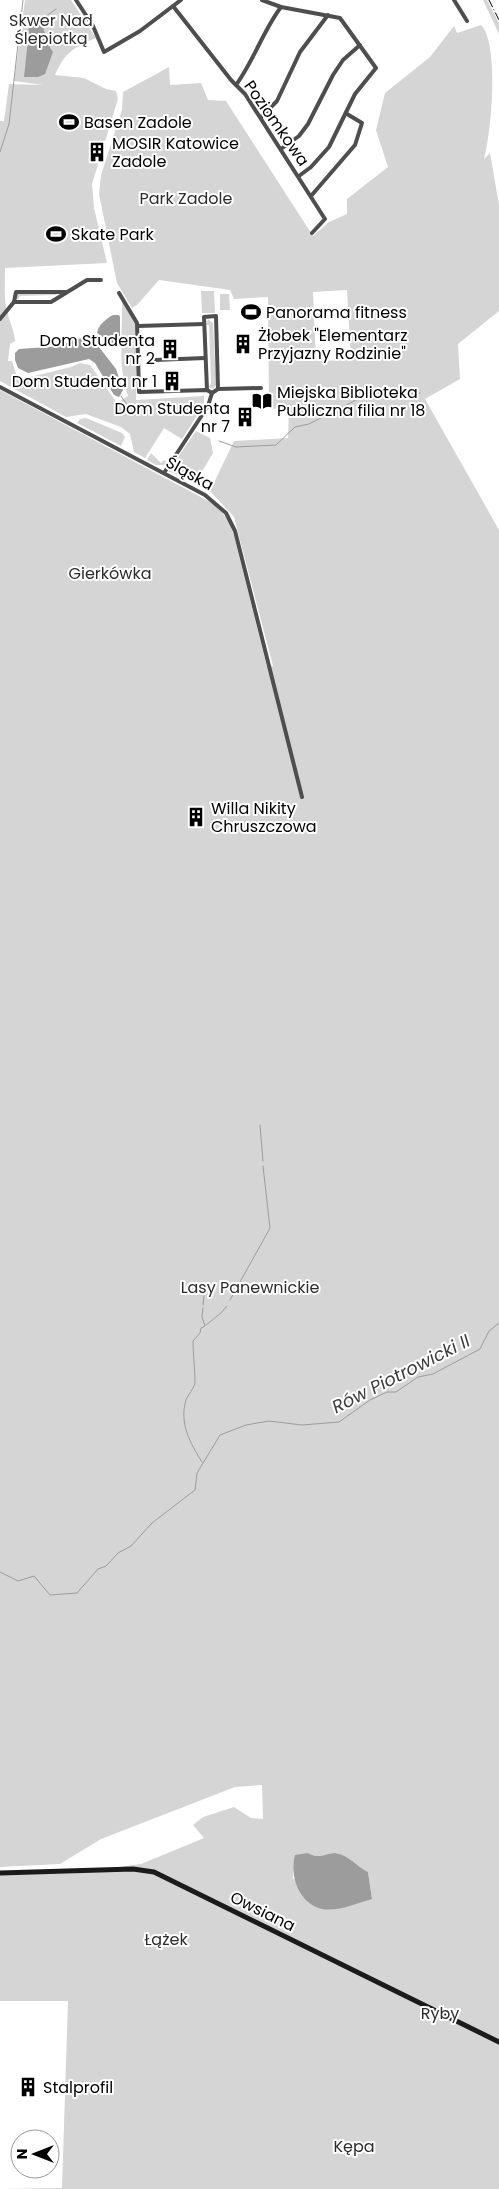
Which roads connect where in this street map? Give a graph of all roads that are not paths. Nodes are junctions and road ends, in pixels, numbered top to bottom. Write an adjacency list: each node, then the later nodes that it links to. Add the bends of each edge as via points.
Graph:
1 (76, 0): 5 (street, via 93,26 104,52)
2 (180, 0): 5 (street)
3 (262, 0): 6 (street)
4 (454, 0): 8 (street)
5 (173, 6): 10 (street, Poziomkowa)
6 (281, 7): 7 (street); 10 (street, via 269,23 249,68)
7 (328, 15): 9 (street, via 340,18); 12 (street, via 300,52 277,101)
8 (467, 21)
9 (360, 45): 11 (street, via 376,68 356,94); 13 (street, via 333,74 299,136)
10 (236, 86): 12 (street, Poziomkowa)
11 (347, 114): 14 (street, via 326,152); 15 (street, via 362,124 355,145)
12 (260, 116): 13 (street, Poziomkowa)
13 (281, 150): 14 (street, Poziomkowa)
14 (299, 176): 15 (street, Poziomkowa)
15 (311, 196): 16 (street, Poziomkowa, via 325,219)
16 (312, 233)
17 (101, 280): 18 (street, via 87,280)
18 (67, 292): 20 (street, via 51,302); 20 (street, via 16,292)
19 (119, 293): 22 (street)
20 (14, 302): 21 (street)
21 (0, 319)
22 (137, 324): 23 (street); 29 (street, via 139,392)
23 (204, 324): 24 (street); 28 (street, via 204,316 216,316)
24 (205, 358): 25 (street); 29 (street)
25 (155, 360)
26 (0, 388): 31 (street, Śląska)
27 (260, 388): 28 (street)
28 (218, 389): 30 (street)
29 (207, 390): 30 (street)
30 (212, 393): 31 (street, via 208,406)
31 (164, 473): 32 (street, Śląska, via 213,500 230,519)
32 (302, 797)
33 (0, 1873): 34 (street, Owsiana, via 151,1871)
34 (499, 2042)

